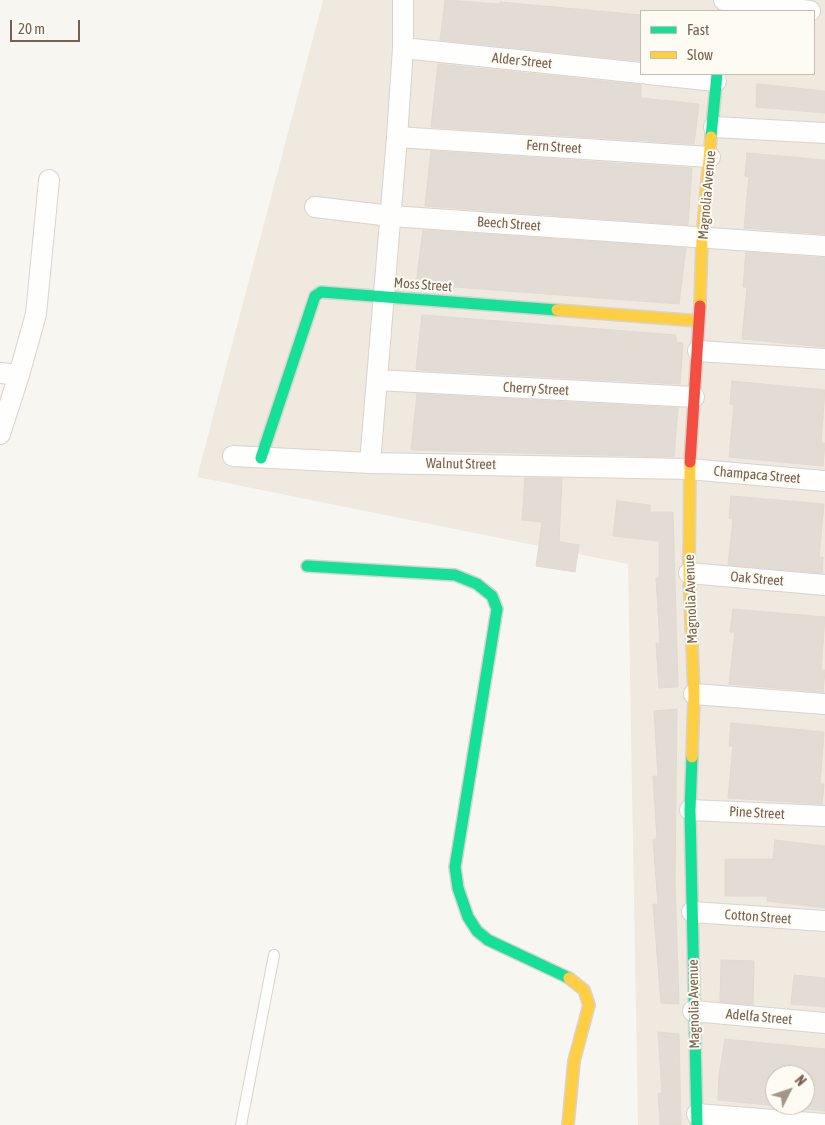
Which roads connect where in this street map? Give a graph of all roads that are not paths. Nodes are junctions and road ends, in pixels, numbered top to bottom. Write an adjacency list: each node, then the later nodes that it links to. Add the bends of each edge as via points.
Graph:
1 (403, 0): 5 (street)
2 (724, 0): 3 (street)
3 (729, 0): 4 (street)
4 (797, 10)
5 (403, 48): 6 (street, Alder Street); 11 (street)
6 (640, 73)
7 (671, 75): 8 (street)
8 (717, 77): 9 (street, Magnolia Avenue)
9 (714, 127): 10 (street); 12 (street, Magnolia Avenue)
10 (825, 133)
11 (397, 137): 12 (street, Fern Street); 15 (street)
12 (710, 157): 16 (street, Magnolia Avenue)
13 (49, 180): 22 (street, via 36,314)
14 (315, 207): 15 (street, Beech Street)
15 (391, 216): 16 (street, Beech Street); 18 (street)
16 (702, 238): 17 (street, Beech Street); 19 (street, Magnolia Avenue)
17 (825, 246)
18 (384, 297): 19 (street, Moss Street); 23 (street); 27 (street, Moss Street, via 321,292 315,296)
19 (699, 321): 20 (street, Magnolia Avenue)
20 (698, 351): 21 (street); 24 (street, Magnolia Avenue)
21 (825, 359)
22 (10, 374): 25 (street)
23 (377, 380): 24 (street, Cherry Street); 28 (street)
24 (694, 398): 29 (street, Magnolia Avenue)
25 (0, 434)
26 (233, 456): 27 (street, Walnut Street)
27 (262, 458): 28 (street, Walnut Street)
28 (370, 462): 29 (street, Walnut Street)
29 (689, 469): 30 (street, Champaca Street); 32 (street, Magnolia Avenue)
30 (825, 481)
31 (307, 566): 46 (street, via 455,575 477,584 492,596 497,609 455,867 468,917 477,931 488,940 569,978 584,990 589,1005 574,1061)
32 (689, 573): 33 (street, Oak Street); 34 (street, Magnolia Avenue)
33 (825, 585)
34 (694, 694): 35 (street); 36 (street, Magnolia Avenue)
35 (825, 704)
36 (690, 810): 37 (street, Pine Street); 38 (street, Magnolia Avenue)
37 (825, 816)
38 (692, 912): 39 (street, Cotton Street); 41 (street, Magnolia Avenue)
39 (825, 921)
40 (274, 955): 45 (lane)
41 (693, 1011): 42 (street, Adelfa Street); 43 (street, Magnolia Avenue)
42 (825, 1023)
43 (697, 1119): 44 (street)
44 (825, 1124)
45 (241, 1125)
46 (568, 1125)

